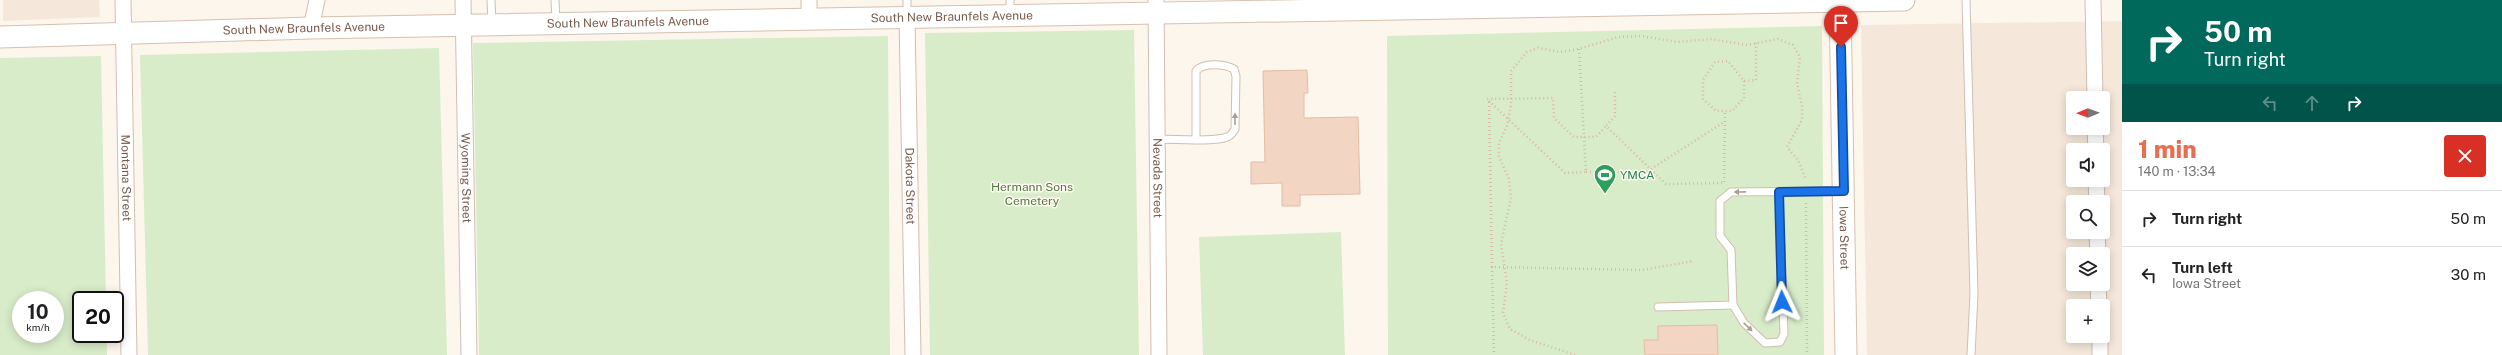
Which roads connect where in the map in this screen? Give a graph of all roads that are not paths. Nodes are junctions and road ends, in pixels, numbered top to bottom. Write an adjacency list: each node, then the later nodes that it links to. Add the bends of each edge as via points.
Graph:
1 (123, 0): 22 (street, Montana Street)
2 (317, 0): 21 (street)
3 (463, 0): 19 (street, Wyoming Street)
4 (491, 0): 20 (lane)
5 (555, 0): 18 (lane)
6 (1882, 0): 7 (main road, South New Braunfels Avenue); 11 (main road, South New Braunfels Avenue)
7 (1904, 0)
8 (1966, 0): 37 (lane, via 1974,294)
9 (2093, 0): 24 (street)
10 (1754, 1): 11 (main road, South New Braunfels Avenue); 12 (main road, South New Braunfels Avenue)
11 (1840, 1): 27 (main road, Iowa Street)
12 (1625, 2): 13 (main road, South New Braunfels Avenue)
13 (1477, 4): 14 (main road, South New Braunfels Avenue)
14 (1156, 7): 15 (main road, South New Braunfels Avenue); 25 (street, Nevada Street)
15 (1010, 8): 16 (main road, South New Braunfels Avenue)
16 (907, 9): 17 (main road, South New Braunfels Avenue); 34 (street, Dakota Street)
17 (809, 10): 18 (main road, South New Braunfels Avenue)
18 (556, 24): 20 (main road, South New Braunfels Avenue)
19 (463, 25): 20 (main road, South New Braunfels Avenue); 21 (main road, South New Braunfels Avenue); 33 (street, Wyoming Street)
20 (492, 25)
21 (311, 28): 22 (main road, South New Braunfels Avenue)
22 (124, 35): 23 (main road, South New Braunfels Avenue); 32 (street, Montana Street)
23 (0, 37)
24 (2095, 91)
25 (1157, 139): 26 (lane); 35 (street, Nevada Street)
26 (1196, 139): 26 (lane, one-way to 26, via 1224,138 1232,135 1235,128 1234,69 1227,66 1203,66 1196,71)
27 (1844, 191): 28 (lane); 36 (main road, Iowa Street)
28 (1779, 192): 29 (lane, one-way to 29, via 1731,192 1720,201 1720,236 1732,250); 29 (lane, one-way to 28, via 1744,324 1765,343 1780,342 1784,334)
29 (1733, 305): 30 (lane)
30 (1658, 307)
31 (2100, 343): 38 (street)
32 (130, 355)
33 (469, 355)
34 (913, 355)
35 (1159, 355)
36 (1846, 355)
37 (1971, 355)
38 (2100, 355)

